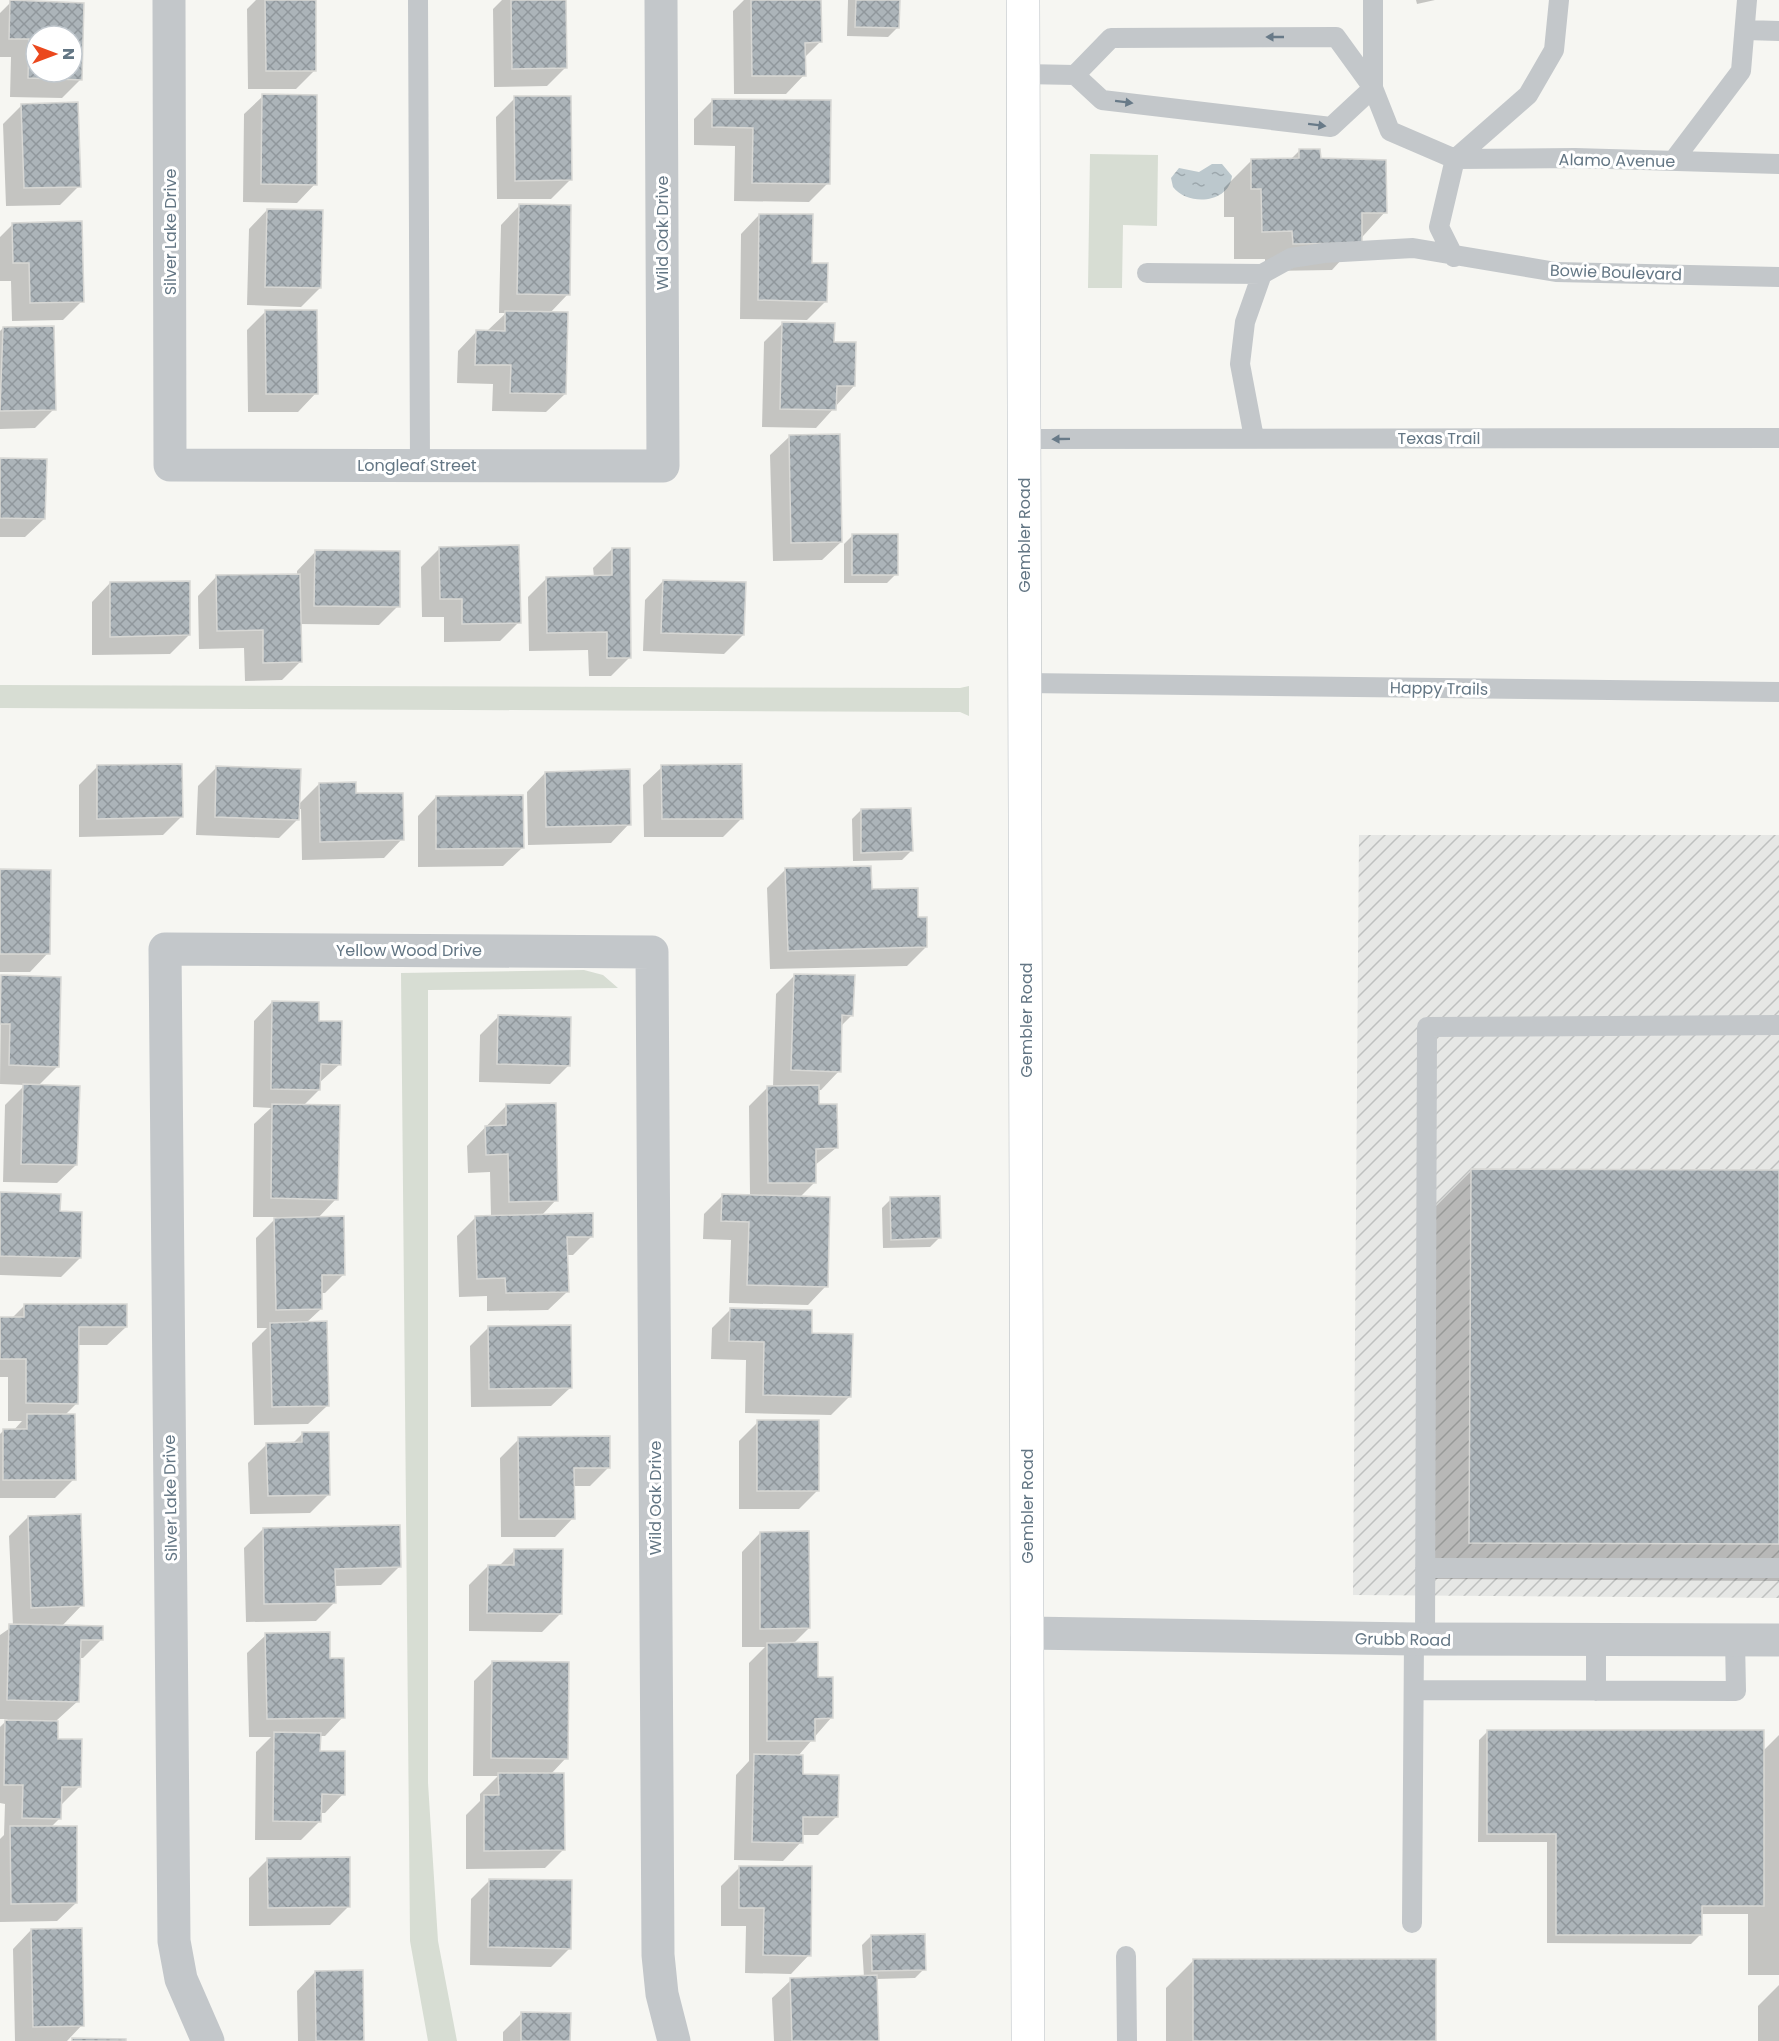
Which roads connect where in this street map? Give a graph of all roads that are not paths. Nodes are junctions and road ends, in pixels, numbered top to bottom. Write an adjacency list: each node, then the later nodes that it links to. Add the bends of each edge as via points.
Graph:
1 (170, 0): 23 (street, Silver Lake Drive)
2 (418, 0): 24 (lane)
3 (660, 0): 25 (street, Wild Oak Drive)
4 (1023, 0): 10 (main road, Gembler Road)
5 (1373, 0): 12 (lane)
6 (1559, 0): 13 (lane, via 1554,50 1528,95)
7 (1747, 0): 8 (lane)
8 (1746, 30): 9 (lane); 14 (lane, via 1742,71)
9 (1779, 31)
10 (1023, 74): 11 (lane); 22 (main road, Gembler Road)
11 (1075, 75): 12 (lane, one-way to 12, via 1102,100 1331,127); 12 (lane, one-way to 11, via 1336,37 1111,38)
12 (1373, 88): 13 (lane, via 1390,131)
13 (1455, 159): 14 (lane, Alamo Avenue); 16 (lane, via 1438,227)
14 (1673, 161): 15 (lane, Alamo Avenue)
15 (1779, 165)
16 (1454, 257): 18 (lane, Bowie Boulevard, via 1413,248 1324,253 1291,258); 19 (lane, Bowie Boulevard, via 1556,272)
17 (1148, 273): 18 (lane)
18 (1262, 274): 20 (lane, via 1245,322 1240,364)
19 (1779, 277)
20 (1254, 438): 21 (lane, Texas Trail); 22 (lane, Texas Trail, one-way to 22)
21 (1779, 438)
22 (1024, 439): 26 (main road, Gembler Road)
23 (170, 465): 24 (street, Longleaf Street)
24 (420, 465): 25 (street, Longleaf Street)
25 (663, 466)
26 (1025, 683): 27 (lane, Happy Trails); 33 (main road, Gembler Road)
27 (1779, 692)
28 (165, 949): 29 (street, Yellow Wood Drive); 42 (street, Silver Lake Drive, via 174,1941 182,1979)
29 (652, 952): 43 (street, Wild Oak Drive, via 658,1954 662,1994)
30 (1779, 1025): 31 (lane, via 1427,1027)
31 (1425, 1568): 32 (lane); 34 (lane)
32 (1779, 1568)
33 (1027, 1633): 34 (street, Grubb Road); 44 (main road, Gembler Road)
34 (1420, 1639): 35 (street, Grubb Road); 38 (lane)
35 (1596, 1640): 36 (street, Grubb Road); 39 (lane)
36 (1735, 1640): 37 (street, Grubb Road); 39 (lane, via 1736,1691)
37 (1779, 1640)
38 (1414, 1690): 39 (lane); 40 (lane)
39 (1596, 1690)
40 (1412, 1923)
41 (1126, 1956): 45 (lane)
42 (208, 2041)
43 (674, 2041)
44 (1028, 2041)
45 (1127, 2041)

